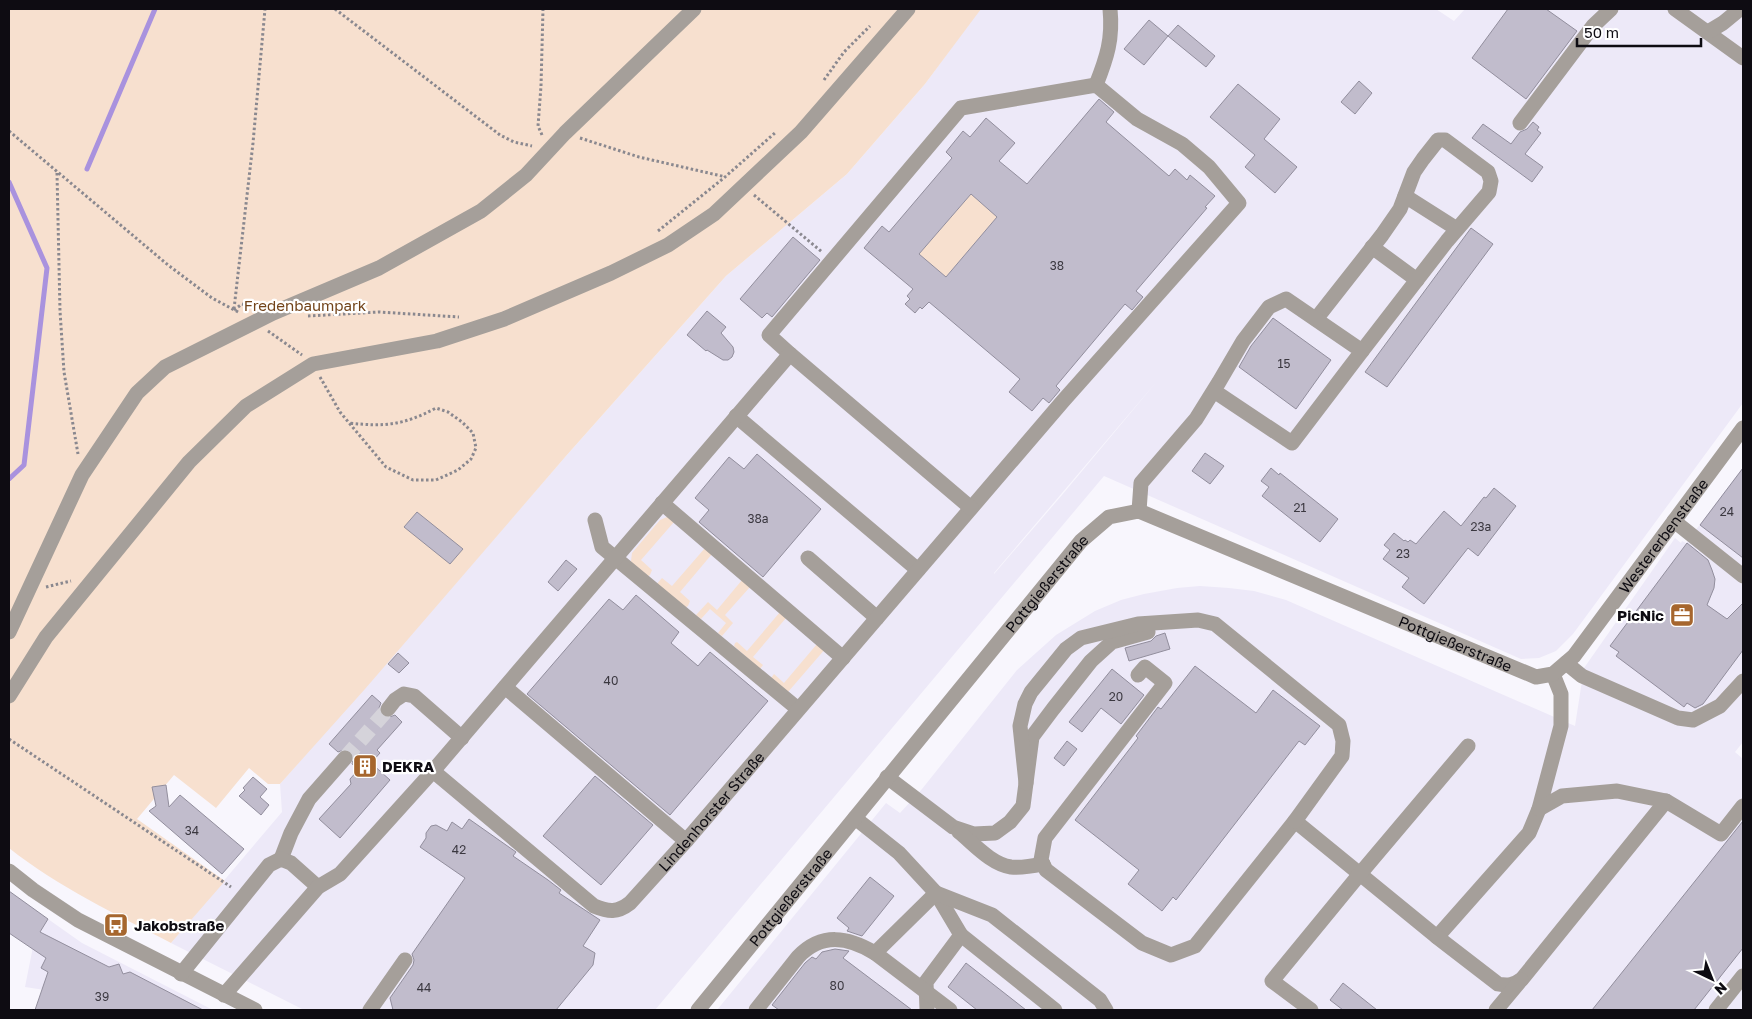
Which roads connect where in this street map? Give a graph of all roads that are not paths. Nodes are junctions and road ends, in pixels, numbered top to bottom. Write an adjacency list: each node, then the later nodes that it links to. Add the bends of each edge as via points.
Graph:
1 (694, 9): 33 (street, via 565,132 526,175 481,211 379,268 273,312 165,367 137,394 82,475)
2 (908, 9): 40 (street, via 801,132 714,214 668,245 504,319 437,341 313,364 246,406 189,462 46,637)
3 (1110, 9): 9 (street, via 1108,52)
4 (1611, 9): 10 (street, via 1593,26)
5 (1675, 9): 7 (street)
6 (1740, 9): 7 (street)
7 (1708, 32): 8 (street)
8 (1743, 58)
9 (1096, 85): 17 (street, via 960,108 769,335); 23 (street, Lindenhorster Straße, via 1137,119 1182,144 1209,167 1238,203)
10 (1520, 123)
11 (1405, 196): 12 (street); 12 (street, via 1422,159 1438,140 1445,140 1488,172 1491,180 1489,192); 13 (street, via 1400,209)
12 (1457, 229): 14 (street)
13 (1372, 247): 14 (street); 15 (street)
14 (1417, 280): 16 (street)
15 (1316, 319): 16 (street); 18 (street, via 1286,299 1269,307 1243,341)
16 (1362, 351): 18 (street, via 1292,443)
17 (790, 354): 19 (street); 23 (street)
18 (1214, 391): 24 (street, via 1196,419 1141,483)
19 (736, 416): 22 (street); 29 (street)
20 (1743, 428): 21 (street, Westererbenstraße)
21 (1737, 449): 26 (street, Westererbenstraße)
22 (662, 503): 27 (street); 34 (street)
23 (971, 508): 29 (street, Lindenhorster Straße)
24 (1139, 511): 36 (street, Pottgießerstraße, via 1536,677); 47 (street, Pottgießerstraße, via 1109,517 1080,541)
25 (595, 520): 27 (street, via 602,547)
26 (1674, 521): 30 (street); 35 (street, Westererbenstraße)
27 (615, 558): 39 (street); 42 (street)
28 (808, 558): 31 (street)
29 (918, 570): 31 (street, Lindenhorster Straße)
30 (1743, 576)
31 (877, 618): 34 (street, Lindenhorster Straße)
32 (1183, 620): 48 (street, via 1112,642 1091,661 1032,737); 48 (street, via 1138,624 1101,632 1080,638 1066,649 1025,704 1020,726); 53 (street, via 1215,624 1339,725 1342,756)
33 (9, 632)
34 (843, 658): 42 (street, Lindenhorster Straße)
35 (1566, 663): 36 (street, Westererbenstraße); 38 (street, via 1582,676 1678,718 1693,720 1720,706)
36 (1553, 674): 51 (street, via 1561,694 1561,726)
37 (1138, 675): 57 (street, via 1145,667 1165,683 1045,838)
38 (1743, 681)
39 (505, 687): 43 (street); 55 (street)
40 (9, 696)
41 (388, 709): 43 (street, via 404,694 414,696)
42 (798, 710): 55 (street, Lindenhorster Straße)
43 (462, 738): 46 (street)
44 (1468, 746): 59 (street)
45 (345, 758): 56 (street, via 309,799 290,833)
46 (433, 771): 55 (street, Lindenhorster Straße, via 594,906 606,911 621,910 630,903); 60 (street, via 340,874)
47 (887, 777): 52 (street, Pottgießerstraße); 54 (street)
48 (1026, 783): 54 (street, via 1023,806 1010,822 995,832 974,834)
49 (1666, 801): 50 (street, via 1721,834); 51 (street, via 1618,791 1562,796); 68 (street)
50 (1743, 806)
51 (1539, 809): 63 (street, via 1529,832)
52 (855, 818): 61 (street, via 899,853); 73 (street, Pottgießerstraße)
53 (1295, 821): 57 (street, via 1195,946 1171,955 1142,944 1046,870); 59 (street)
54 (953, 827): 57 (street, via 994,861 1010,867)
55 (686, 841)
56 (281, 859): 60 (street, via 291,863); 66 (street, via 269,866)
57 (1043, 864)
58 (9, 871): 66 (street, via 78,920)
59 (1359, 875): 63 (street); 79 (street, via 1272,981)
60 (318, 887): 70 (street)
61 (936, 893): 62 (street); 64 (street); 78 (street, via 992,915 1100,1000)
62 (961, 935): 69 (street, via 926,982); 77 (street)
63 (1437, 937): 68 (street, via 1498,984 1511,985)
64 (875, 953): 69 (street); 74 (street, via 860,944 846,941 826,940 816,944 794,961)
65 (405, 960): 72 (street)
66 (181, 974): 70 (street)
67 (1743, 976): 81 (street)
68 (1522, 979): 80 (street)
69 (926, 992): 75 (street); 76 (street)
70 (228, 1002): 71 (street)
71 (255, 1010)
72 (370, 1010)
73 (698, 1010)
74 (756, 1010)
75 (927, 1010)
76 (950, 1010)
77 (1055, 1010)
78 (1106, 1010)
79 (1311, 1010)
80 (1496, 1010)
81 (1716, 1010)

